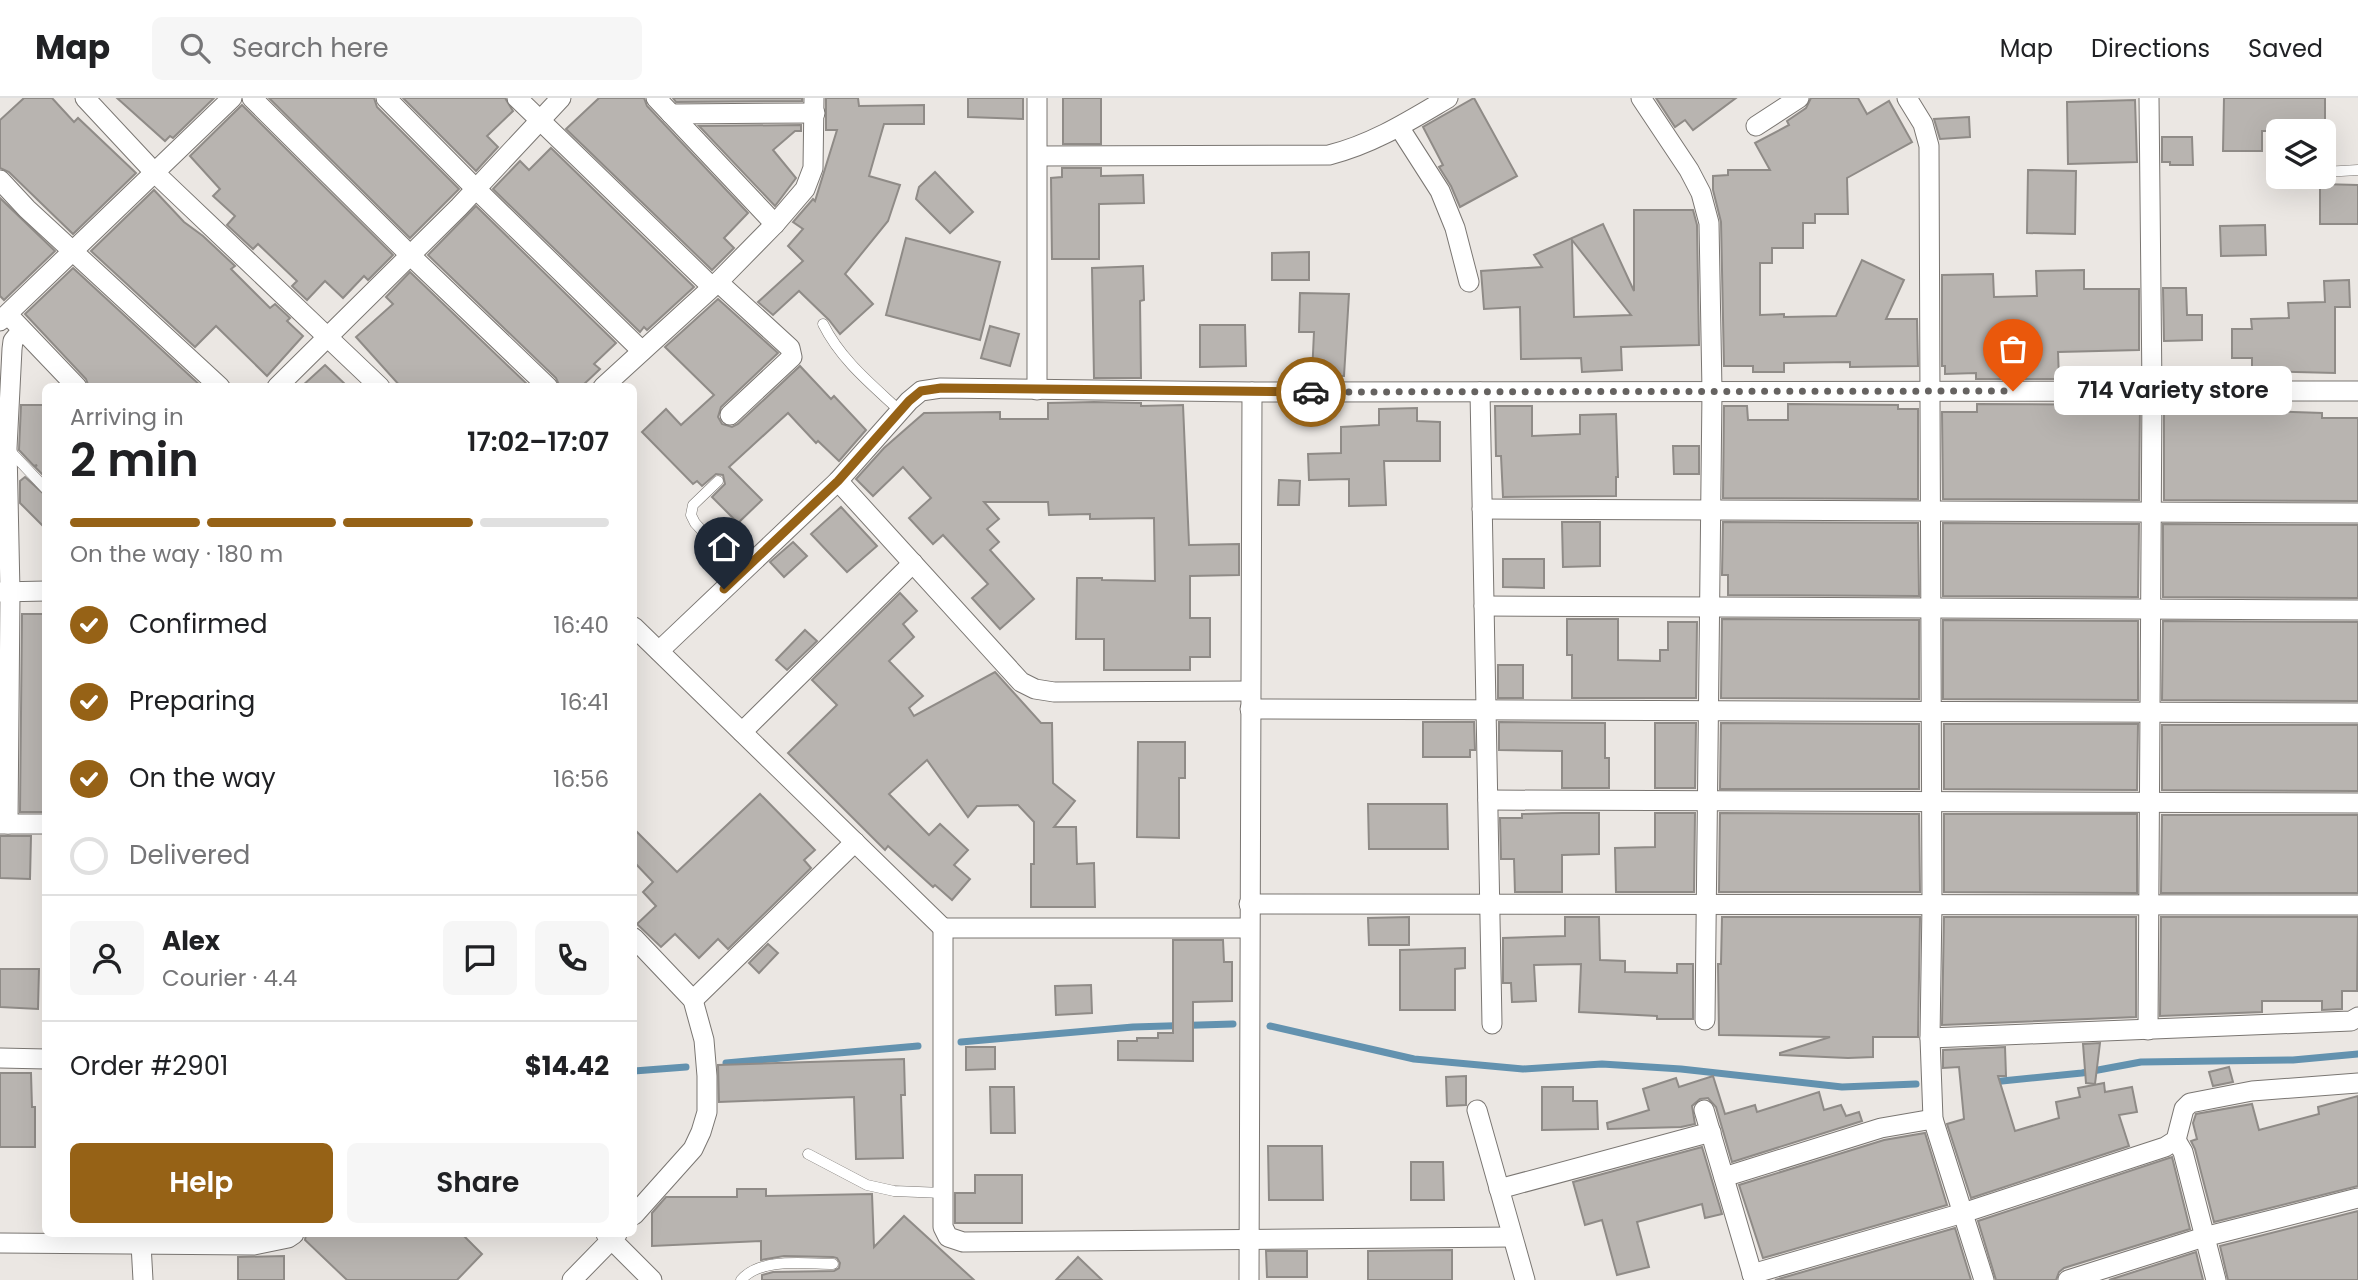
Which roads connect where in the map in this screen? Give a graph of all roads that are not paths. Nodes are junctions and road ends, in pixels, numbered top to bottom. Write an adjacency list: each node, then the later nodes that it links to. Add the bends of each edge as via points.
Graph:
1 (85, 98): 22 (street)
2 (232, 98): 22 (street)
3 (252, 98): 27 (street)
4 (386, 98): 24 (street)
5 (517, 98): 16 (street)
6 (561, 98): 16 (street)
7 (656, 98): 15 (street)
8 (1037, 98): 19 (street)
9 (1448, 98): 18 (street)
10 (1799, 98): 17 (street)
11 (1907, 98): 43 (street, via 1923,124 1929,146)
12 (2149, 98): 44 (street)
13 (1645, 100): 42 (street, via 1701,193 1709,223)
14 (815, 105): 15 (street); 25 (street, via 813,168 805,189)
15 (671, 114): 25 (street)
16 (539, 121): 24 (street); 29 (street)
17 (1756, 126)
18 (1399, 127): 19 (street, via 1359,147 1329,155); 28 (street, via 1440,191)
19 (1038, 156): 41 (street)
20 (2358, 170): 21 (lane)
21 (2336, 171)
22 (155, 173): 26 (street); 33 (street)
23 (0, 180): 26 (street)
24 (476, 190): 27 (street); 34 (street)
25 (775, 224): 29 (street)
26 (74, 251): 30 (street); 36 (street)
27 (410, 255): 33 (street); 39 (street)
28 (1469, 282)
29 (715, 284): 34 (street); 49 (street, via 790,348 792,357)
30 (3, 318): 32 (street)
31 (823, 324): 48 (lane, via 844,357)
32 (22, 330): 35 (street); 50 (street, via 13,341)
33 (327, 337): 37 (street); 38 (street)
34 (642, 351): 40 (street)
35 (73, 383)
36 (216, 383)
37 (281, 383)
38 (376, 383)
39 (544, 383)
40 (607, 383)
41 (1037, 390): 46 (street); 48 (street, via 921,391)
42 (1712, 391): 43 (street); 47 (street); 55 (street)
43 (1929, 391): 44 (street); 56 (street)
44 (2152, 391): 45 (street); 57 (street)
45 (2358, 391)
46 (1252, 392): 47 (street); 70 (street)
47 (1480, 392): 54 (street)
48 (900, 411): 52 (street)
49 (730, 415)
50 (7, 448): 53 (lane); 62 (street)
51 (718, 481): 60 (lane, via 693,505 691,515)
52 (838, 481): 59 (street); 60 (street)
53 (42, 485)
54 (1482, 509): 55 (street); 63 (street)
55 (1710, 510): 56 (street); 64 (street)
56 (1930, 511): 57 (street); 65 (street)
57 (2151, 512): 58 (street); 66 (street)
58 (2358, 513)
59 (913, 563): 70 (street, via 1021,682 1035,689); 76 (street)
60 (741, 573): 69 (street)
61 (42, 591): 62 (street)
62 (5, 592): 82 (street)
63 (1484, 606): 64 (street); 71 (street)
64 (1710, 607): 65 (street); 72 (street)
65 (1931, 608): 66 (street); 73 (street)
66 (2150, 609): 67 (street); 74 (street)
67 (2358, 610)
68 (637, 630): 69 (street)
69 (659, 651): 76 (street)
70 (1250, 700): 71 (street); 85 (street)
71 (1486, 708): 72 (street); 77 (street)
72 (1709, 709): 73 (street); 78 (street)
73 (1931, 711): 74 (street); 79 (street)
74 (2150, 712): 75 (street); 80 (street)
75 (2358, 713)
76 (742, 732): 84 (street)
77 (1488, 800): 78 (street); 86 (street)
78 (1708, 801): 79 (street); 87 (street)
79 (1931, 802): 80 (street); 88 (street)
80 (2149, 802): 81 (street); 89 (street)
81 (2358, 803)
82 (4, 824): 83 (street)
83 (42, 824)
84 (855, 842): 91 (street); 94 (street)
85 (1249, 904): 86 (street); 92 (street)
86 (1490, 904): 87 (street); 97 (street)
87 (1707, 904): 88 (street); 96 (street)
88 (1932, 904): 89 (street); 99 (street)
89 (2148, 905): 90 (street); 98 (street)
90 (2358, 905)
91 (943, 928): 92 (street); 111 (street)
92 (1249, 928): 120 (street)
93 (637, 941): 94 (street)
94 (693, 1000): 113 (street, via 704,1040 707,1112 693,1149)
95 (2358, 1017): 98 (street, via 2351,1021)
96 (1705, 1020)
97 (1492, 1024)
98 (2148, 1030): 99 (street)
99 (1930, 1038): 105 (street)
100 (0, 1058): 101 (street)
101 (42, 1059)
102 (2358, 1083): 107 (street, via 2252,1091 2190,1102)
103 (1477, 1110): 110 (street)
104 (1704, 1110): 106 (street)
105 (1933, 1119): 109 (street, via 1881,1128); 114 (street)
106 (1710, 1132): 109 (street); 110 (street)
107 (2176, 1140): 114 (street); 119 (street)
108 (808, 1154): 111 (lane, via 867,1185)
109 (1724, 1177): 125 (street)
110 (1499, 1189): 118 (street)
111 (943, 1194): 120 (street, via 943,1227 948,1237 963,1242)
112 (2358, 1198): 119 (street)
113 (637, 1212)
114 (1963, 1213): 125 (street); 132 (street)
115 (290, 1237): 121 (street, via 254,1245)
116 (610, 1237): 127 (street)
117 (612, 1237): 128 (street)
118 (1512, 1237): 120 (street); 131 (street)
119 (2204, 1237): 133 (street); 134 (street)
120 (1249, 1238): 130 (street)
121 (202, 1239): 123 (street)
122 (0, 1243): 123 (street)
123 (141, 1244): 126 (street)
124 (833, 1264): 129 (lane, via 776,1264 747,1273)
125 (1753, 1277)
126 (143, 1280)
127 (572, 1280)
128 (652, 1280)
129 (741, 1280)
130 (1249, 1280)
131 (1525, 1280)
132 (1984, 1280)
133 (2068, 1280)
134 (2216, 1280)

